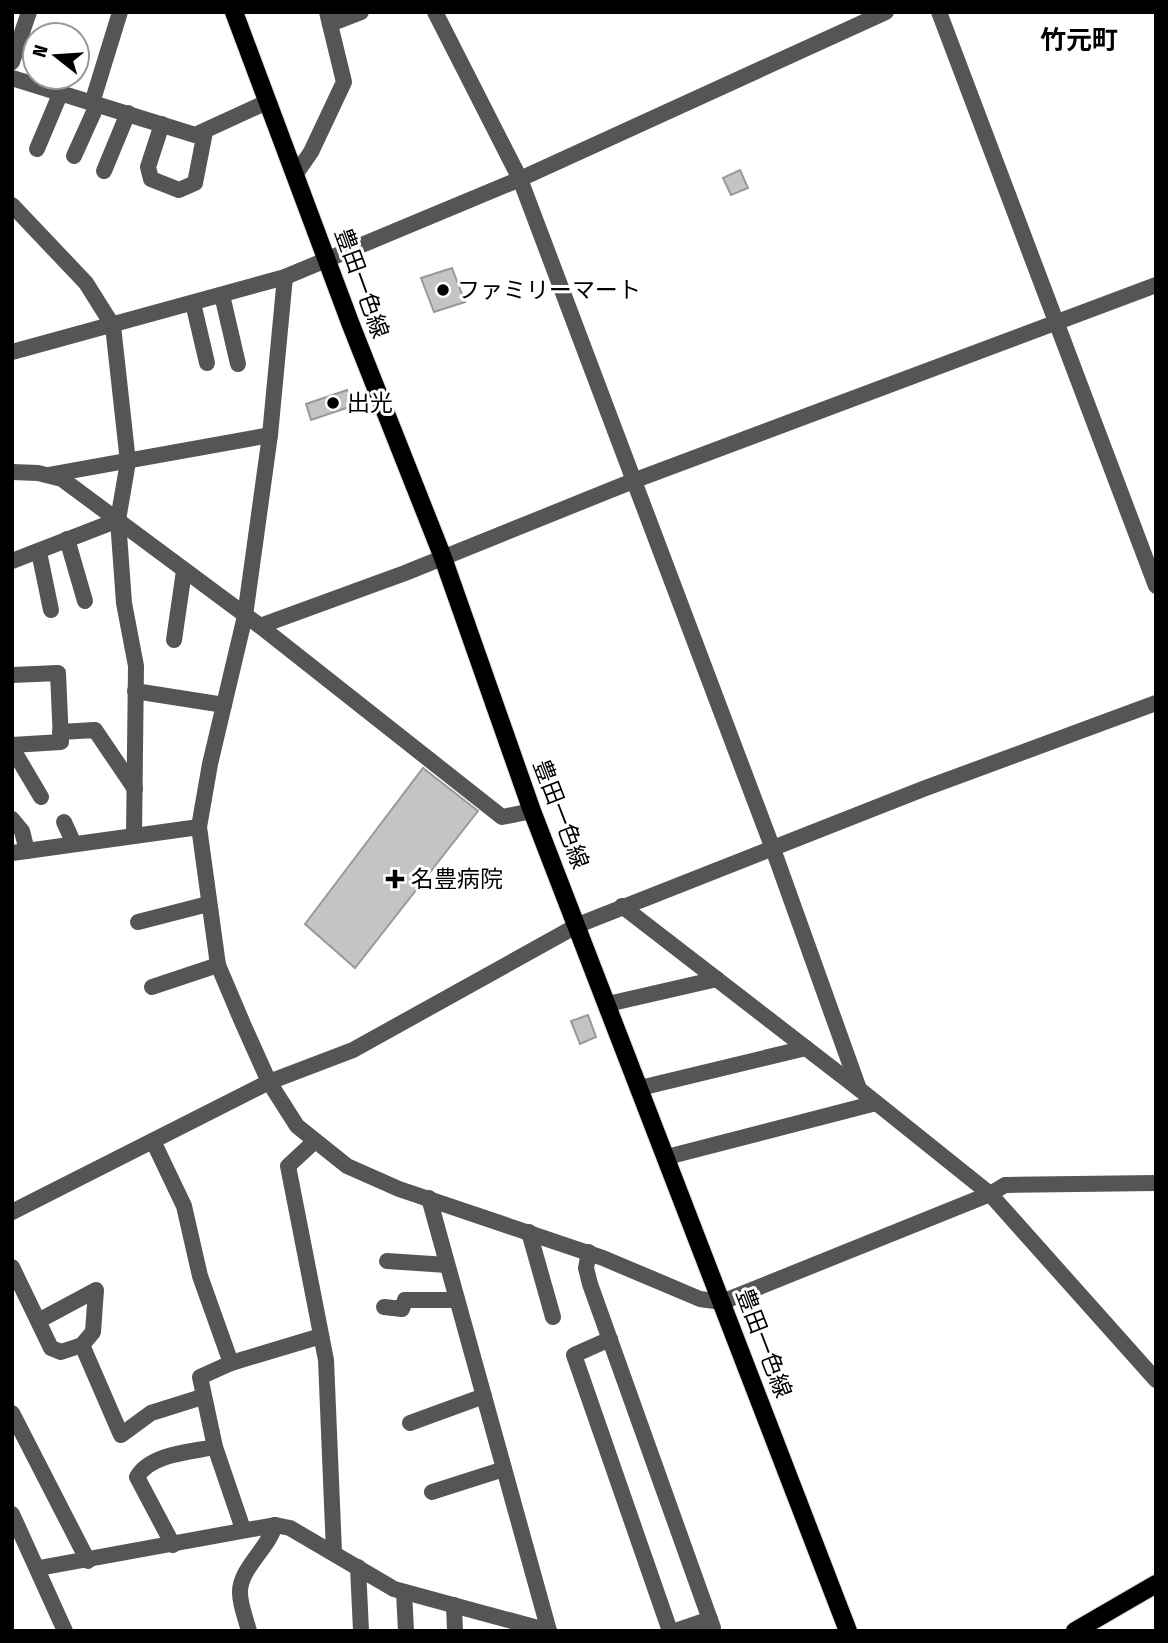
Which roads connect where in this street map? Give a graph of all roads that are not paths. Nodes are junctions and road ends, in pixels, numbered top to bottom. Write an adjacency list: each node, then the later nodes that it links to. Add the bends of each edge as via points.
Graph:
1 (29, 12): 9 (street)
2 (120, 12): 13 (street)
3 (234, 12): 12 (main road, 豊田一色線)
4 (361, 12): 8 (street)
5 (435, 12): 21 (street)
6 (886, 12): 21 (street)
7 (939, 12): 28 (street)
8 (328, 18): 20 (street, via 344,82)
9 (12, 62)
10 (12, 78): 11 (street)
11 (61, 92): 13 (street); 17 (street)
12 (267, 102): 16 (street); 20 (main road, 豊田一色線)
13 (94, 104): 14 (street); 18 (street)
14 (128, 113): 15 (street); 19 (street)
15 (162, 124): 16 (street, via 195,135); 16 (street, via 148,167 151,179 179,190 195,183)
16 (205, 132)
17 (37, 149)
18 (74, 156)
19 (104, 171)
20 (296, 175): 23 (main road, 豊田一色線)
21 (520, 179): 23 (street); 37 (street)
22 (12, 205): 29 (street, via 86,283)
23 (328, 261): 24 (street); 41 (main road, 豊田一色線)
24 (285, 277): 26 (street); 33 (street)
25 (1156, 285): 28 (street)
26 (222, 295): 27 (street); 32 (street)
27 (193, 303): 29 (street); 31 (street)
28 (1055, 323): 37 (street); 44 (street)
29 (113, 326): 30 (street); 34 (street)
30 (12, 352)
31 (207, 363)
32 (238, 364)
33 (270, 435): 34 (street); 47 (street)
34 (128, 461): 36 (street); 38 (street)
35 (12, 472): 36 (street)
36 (45, 475): 38 (street, via 62,480)
37 (634, 481): 41 (street); 64 (street)
38 (118, 520): 39 (street); 43 (street); 51 (street)
39 (67, 539): 40 (street); 45 (street)
40 (39, 552): 42 (street); 46 (street)
41 (442, 555): 48 (street); 58 (main road, 豊田一色線)
42 (12, 561)
43 (184, 570): 47 (street); 49 (street)
44 (1156, 586)
45 (85, 601)
46 (51, 610)
47 (245, 617): 48 (street); 53 (street)
48 (260, 626): 58 (street, via 502,817)
49 (174, 640)
50 (12, 675): 54 (street, via 58,673)
51 (135, 691): 53 (street); 56 (street)
52 (1156, 703): 64 (street)
53 (224, 705): 61 (street)
54 (60, 732): 55 (street, via 61,742); 56 (street, via 95,730)
55 (12, 746): 57 (street)
56 (135, 789): 62 (street)
57 (41, 797)
58 (532, 811): 69 (main road, 豊田一色線)
59 (12, 819): 65 (street, via 22,831)
60 (64, 822): 63 (street)
61 (199, 827): 62 (street); 66 (street)
62 (135, 836): 63 (street)
63 (74, 844): 65 (street)
64 (774, 849): 67 (street); 77 (street)
65 (20, 852)
66 (208, 904): 68 (street); 70 (street)
67 (622, 906): 69 (street); 71 (street)
68 (138, 922)
69 (578, 925): 73 (main road, 豊田一色線); 75 (street, via 352,1050)
70 (218, 965): 72 (street); 75 (street)
71 (717, 979): 73 (street); 74 (street)
72 (152, 987)
73 (608, 1004): 76 (main road, 豊田一色線)
74 (806, 1048): 76 (street); 77 (street)
75 (269, 1083): 79 (street); 80 (street, via 297,1126)
76 (640, 1088): 81 (main road, 豊田一色線)
77 (859, 1089): 78 (street)
78 (876, 1102): 81 (street); 83 (street)
79 (153, 1141): 85 (street); 99 (street, via 184,1206 200,1276)
80 (315, 1141): 84 (street, via 347,1166); 96 (street, via 288,1166)
81 (667, 1157): 92 (main road, 豊田一色線)
82 (1156, 1183): 83 (street, via 1004,1185)
83 (990, 1194): 92 (street); 100 (street)
84 (429, 1198): 86 (street); 89 (street)
85 (12, 1212)
86 (529, 1232): 87 (street); 94 (street)
87 (589, 1252): 92 (street, via 700,1299); 97 (street, via 586,1268)
88 (387, 1261): 89 (street)
89 (447, 1265): 91 (street)
90 (12, 1267): 95 (street)
91 (457, 1300): 93 (street, via 405,1300 402,1308); 101 (street)
92 (722, 1302): 126 (main road, 豊田一色線)
93 (384, 1307)
94 (553, 1317)
95 (40, 1320): 98 (street, via 51,1348 61,1352); 98 (street, via 96,1290 93,1332)
96 (321, 1336): 99 (street); 112 (street, via 326,1360)
97 (610, 1339): 125 (street, via 574,1355); 125 (street, via 712,1624)
98 (82, 1345): 102 (street, via 121,1435 151,1413)
99 (231, 1363): 102 (street, via 200,1377)
100 (1156, 1380)
101 (484, 1396): 104 (street); 106 (street)
102 (202, 1397): 105 (street)
103 (12, 1413): 113 (street)
104 (410, 1423)
105 (215, 1447): 110 (street); 111 (street, via 165,1457 136,1477)
106 (504, 1469): 107 (street); 124 (street)
107 (432, 1492)
108 (12, 1514): 115 (street)
109 (275, 1525): 110 (street); 112 (street); 120 (street, via 239,1592)
110 (243, 1529): 111 (street)
111 (173, 1545): 113 (street)
112 (334, 1552): 114 (street)
113 (88, 1561): 115 (street)
114 (358, 1567): 117 (street); 121 (street)
115 (39, 1568): 119 (street)
116 (1156, 1584): 127 (main road)
117 (404, 1592): 118 (street); 122 (street)
118 (454, 1605): 123 (street); 124 (street)
119 (65, 1631)
120 (249, 1631)
121 (361, 1631)
122 (406, 1631)
123 (455, 1631)
124 (549, 1631)
125 (673, 1631)
126 (848, 1631)
127 (1075, 1631)

